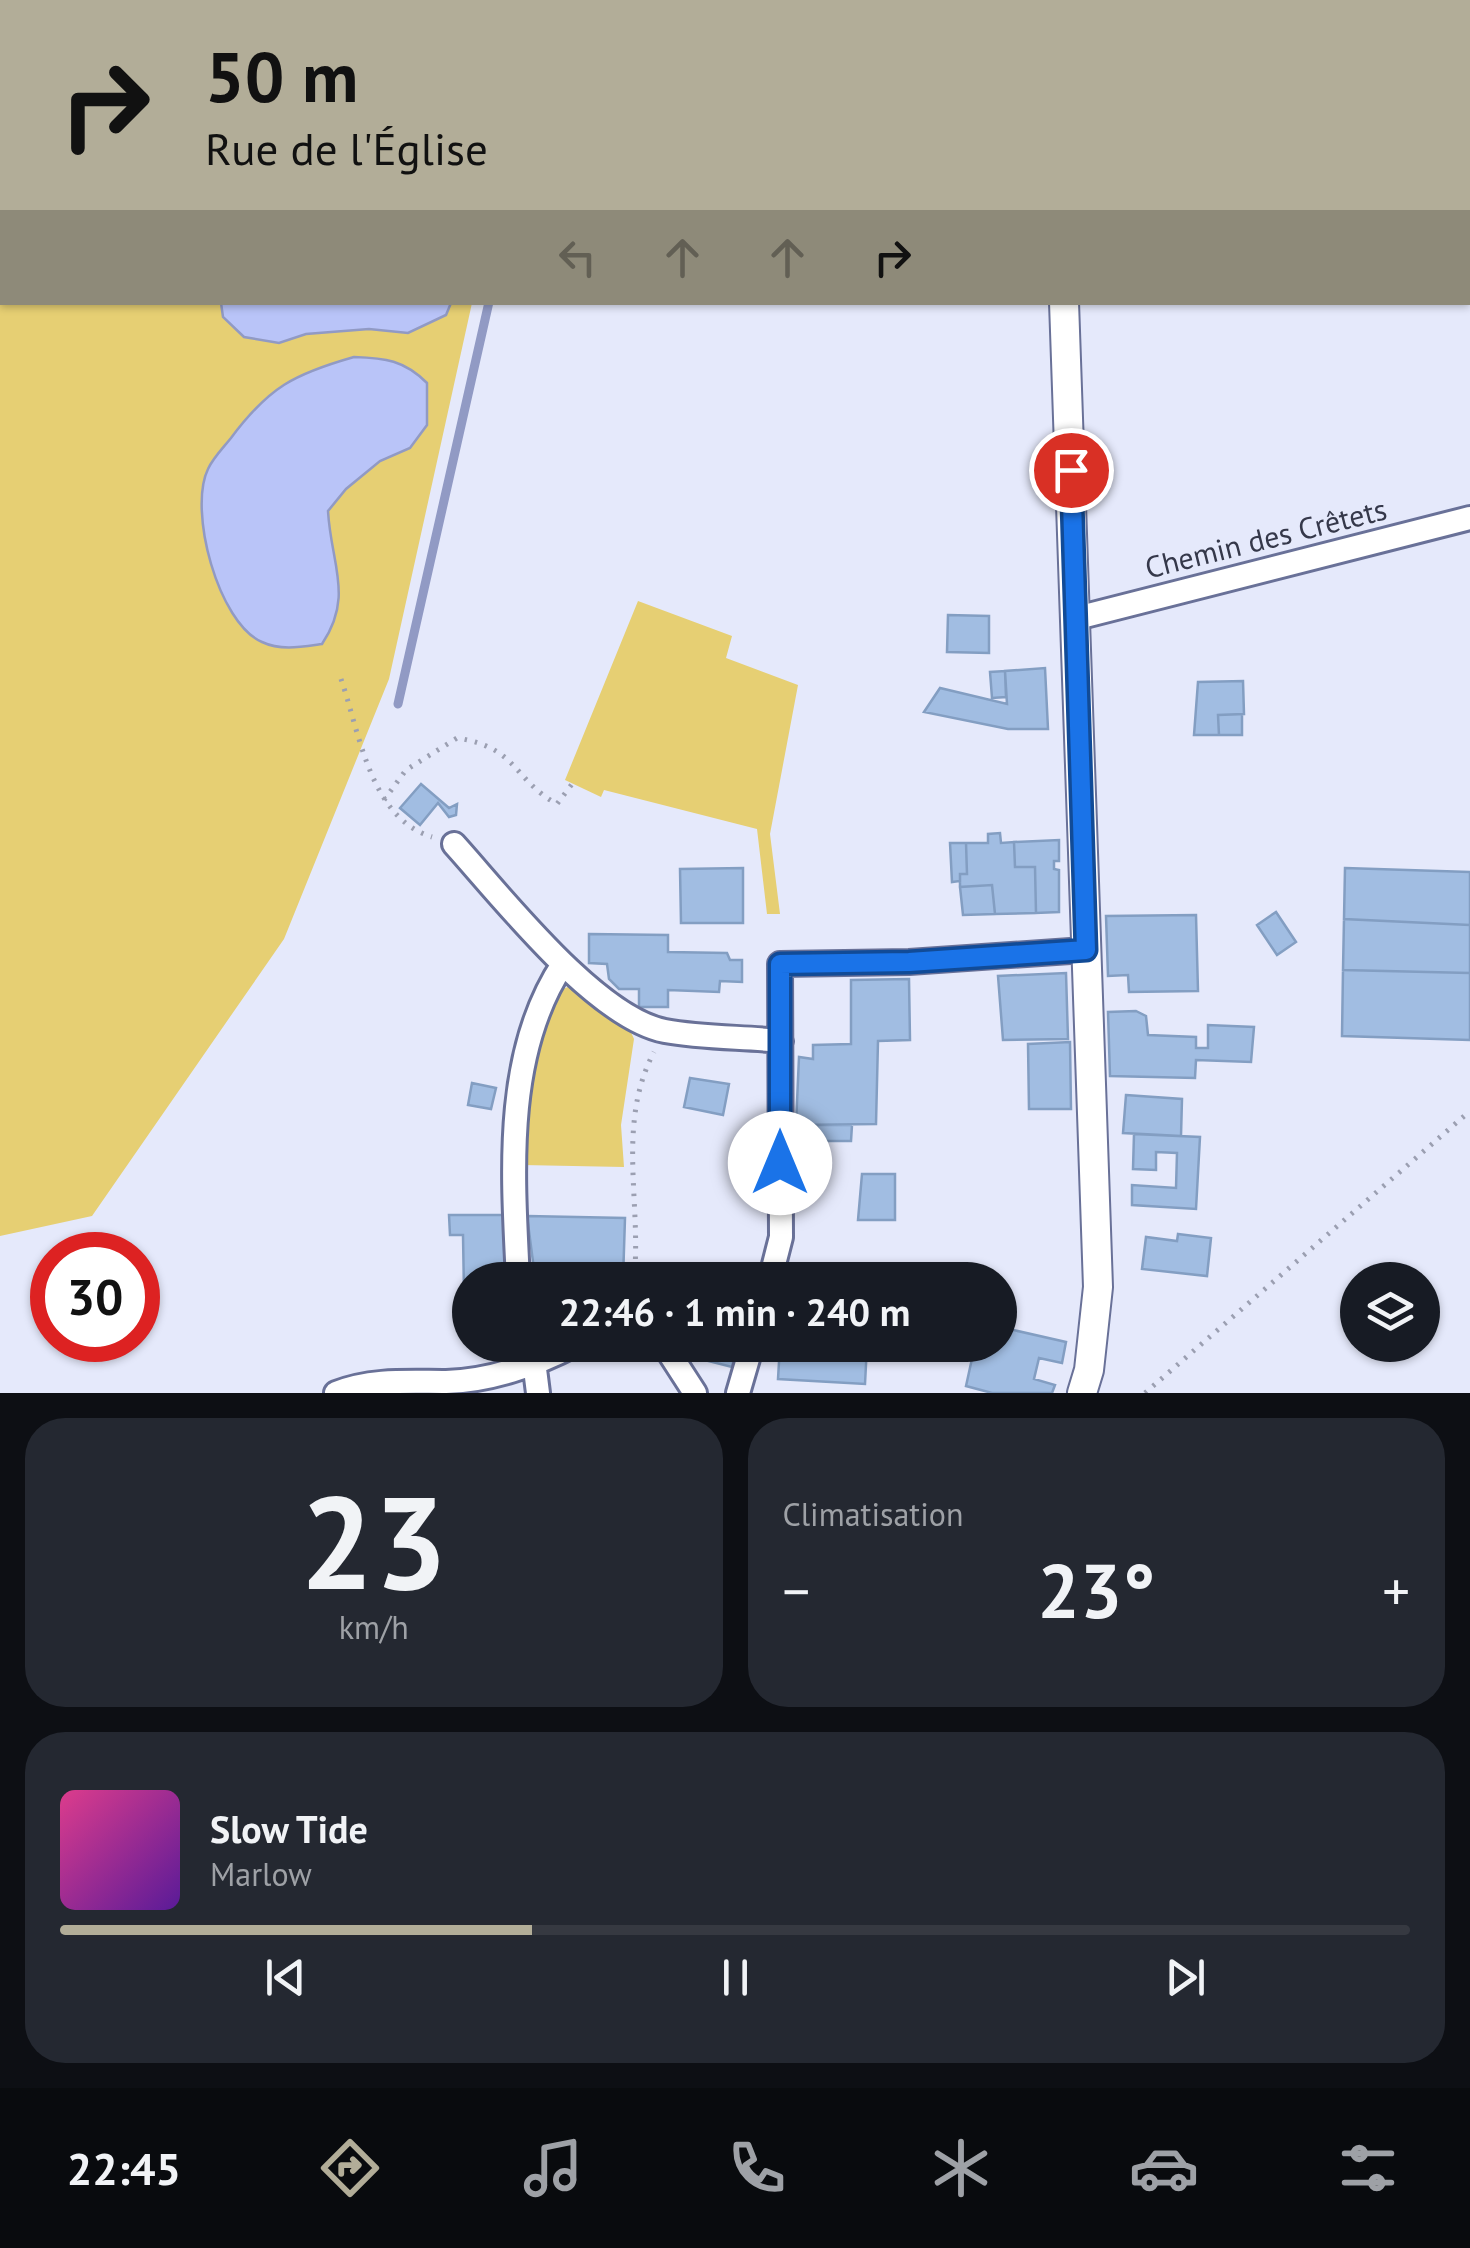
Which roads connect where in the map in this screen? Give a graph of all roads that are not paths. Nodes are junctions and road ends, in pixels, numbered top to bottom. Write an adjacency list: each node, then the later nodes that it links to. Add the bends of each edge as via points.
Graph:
1 (1064, 305): 3 (street)
2 (1470, 518): 3 (street, Chemin des Crêtets)
3 (1077, 618): 5 (street)
4 (454, 844): 6 (street)
5 (1086, 950): 7 (street, via 780,964); 18 (street, via 1098,1287)
6 (563, 964): 7 (street, via 637,1022 664,1031); 8 (street, via 527,1039 513,1173)
7 (780, 1040): 9 (street, via 781,1237)
8 (517, 1262)
9 (775, 1262)
10 (513, 1362): 14 (street, via 449,1382 414,1379)
11 (536, 1362): 15 (street)
12 (675, 1362): 16 (street)
13 (747, 1362): 17 (street)
14 (336, 1393)
15 (538, 1393)
16 (695, 1393)
17 (738, 1393)
18 (1082, 1393)

